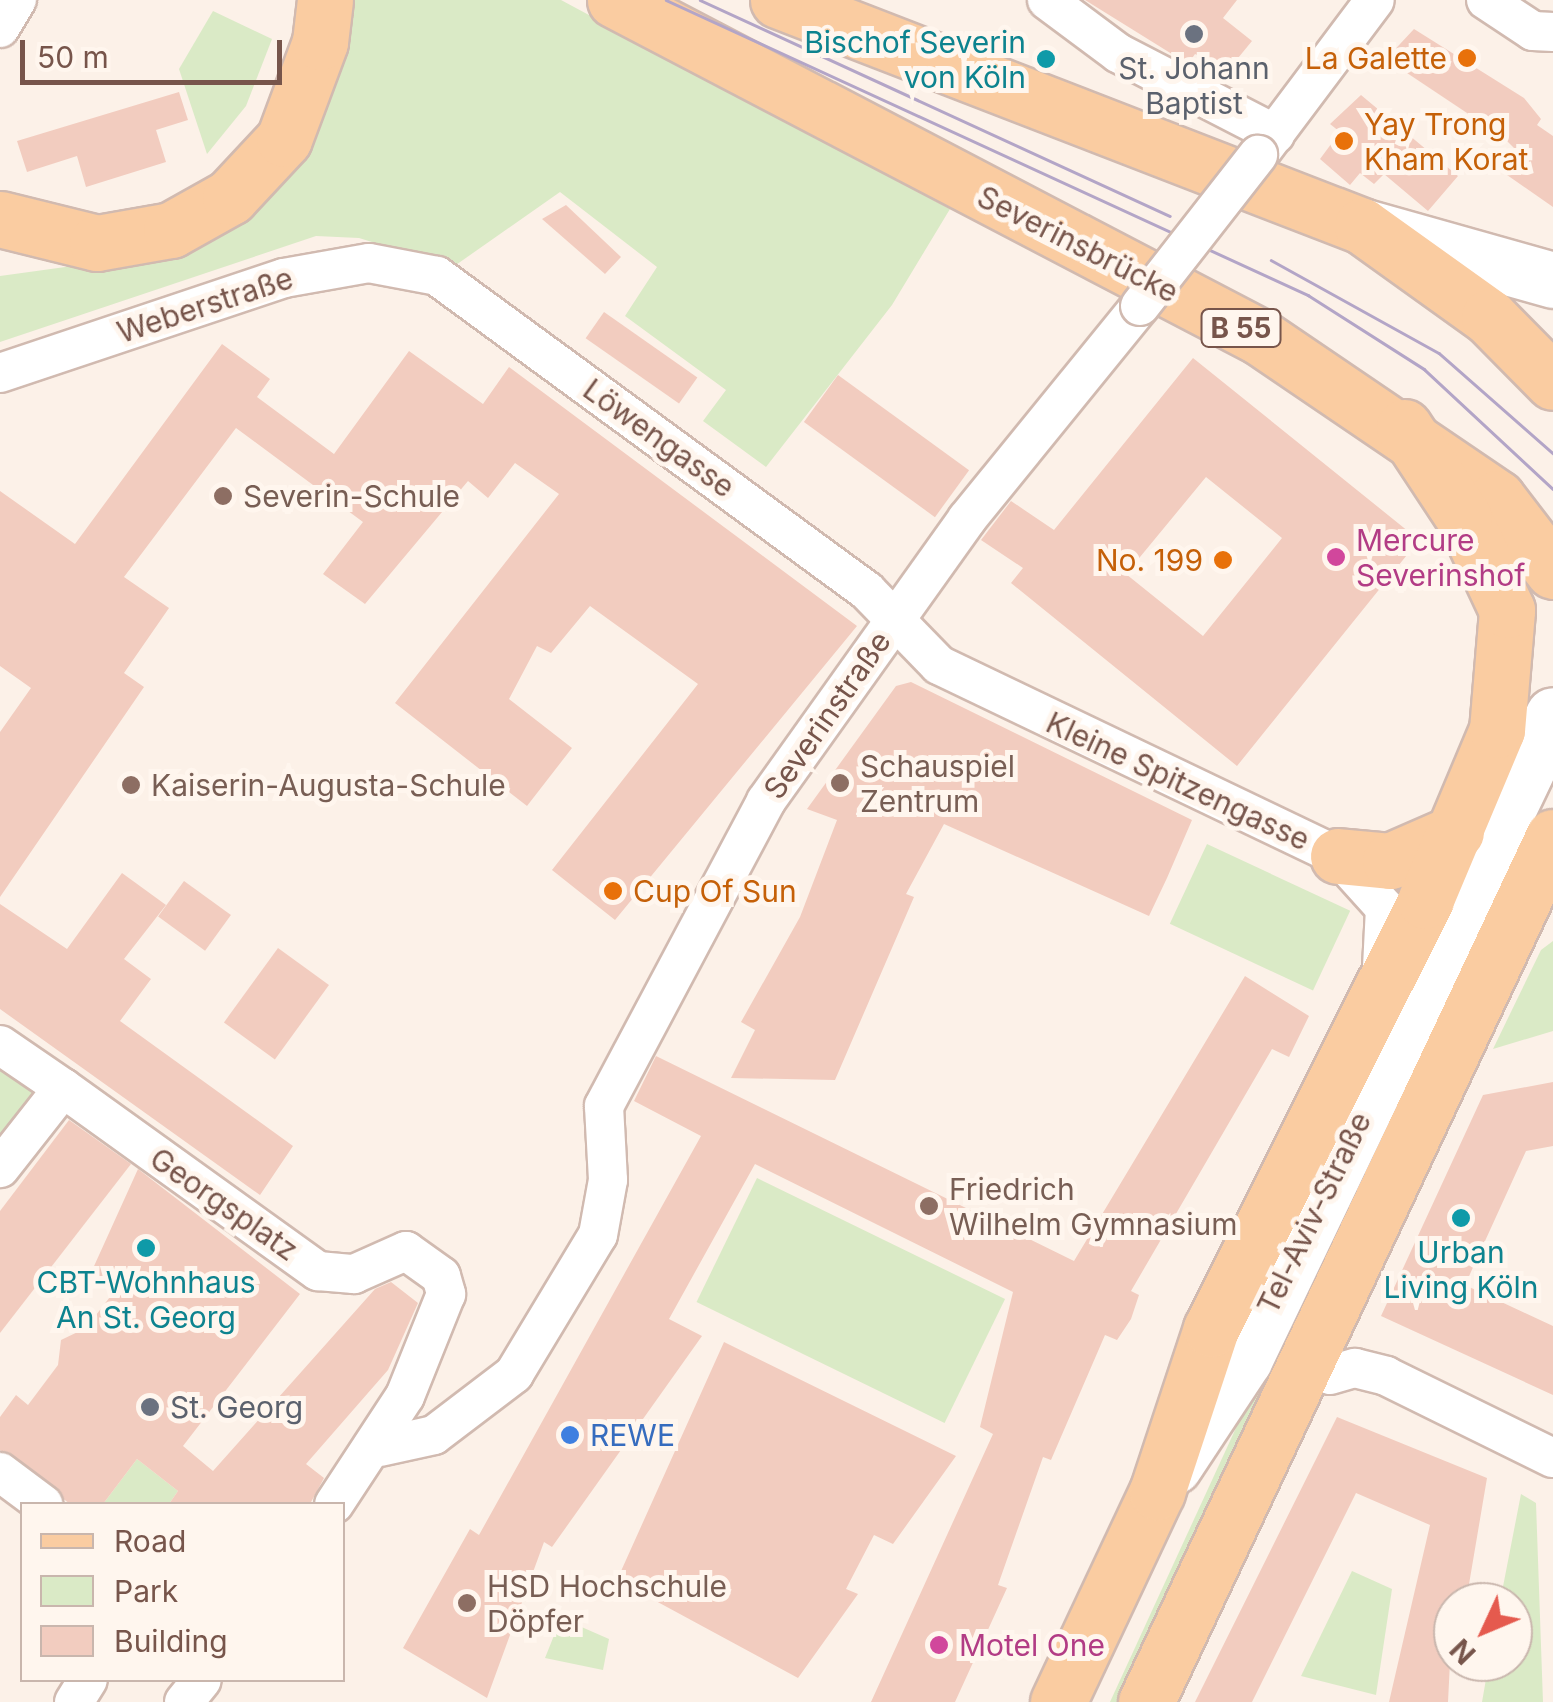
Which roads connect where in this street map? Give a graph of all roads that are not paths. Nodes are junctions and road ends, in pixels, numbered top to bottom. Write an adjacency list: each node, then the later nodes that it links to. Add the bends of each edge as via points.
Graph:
1 (17, 0): 8 (street)
2 (325, 0): 13 (main road, via 284,139 230,197 171,230)
3 (616, 0): 19 (main road, Severinsbrücke / B 55, via 1260,337)
4 (778, 0): 12 (main road)
5 (1047, 0): 10 (street, via 1118,53)
6 (1375, 0): 10 (street, Severinstraße)
7 (1486, 0): 9 (street, via 1533,31)
8 (0, 28)
9 (1553, 32)
10 (1267, 144): 21 (street, Severinstraße, bridge)
11 (0, 219): 13 (main road)
12 (1362, 226): 16 (main road); 18 (main road, via 1490,317)
13 (98, 242): 14 (main road)
14 (0, 258)
15 (415, 268): 17 (street, Weberstraße, via 369,263 284,278); 21 (street, Löwengasse)
16 (1553, 280)
17 (0, 372)
18 (1553, 382)
19 (1404, 428): 20 (main road, Severinsbrücke / B 55, via 1497,498); 23 (main road, via 1464,518 1507,610 1497,730)
20 (1553, 571)
21 (894, 619): 25 (street, Kleine Spitzengasse, via 939,664); 31 (street, Severinstraße, via 766,801 604,1106 605,1209 589,1260 500,1389 434,1435)
22 (1553, 715): 34 (main road, Tel-Aviv-Straße, via 1244,1360)
23 (1456, 832): 25 (main road, via 1416,856); 26 (main road)
24 (1553, 837): 30 (main road, Tel-Aviv-Straße)
25 (1338, 856): 26 (street, Kleine Spitzengasse, via 1385,908)
26 (1378, 990): 34 (main road, via 1210,1329)
27 (0, 1045): 28 (street, Georgsplatz)
28 (63, 1088): 29 (street); 31 (street, Georgsplatz, via 318,1271 344,1275 406,1251 441,1276 446,1294)
29 (0, 1168)
30 (1302, 1363): 32 (street, via 1330,1375 1355,1368 1386,1376); 40 (main road, Tel-Aviv-Straße)
31 (380, 1447): 36 (street)
32 (1553, 1458)
33 (0, 1472): 35 (street)
34 (1157, 1492): 39 (main road, Tel-Aviv-Straße)
35 (39, 1502)
36 (336, 1502)
37 (200, 1682): 38 (street)
38 (184, 1702)
39 (1058, 1702)
40 (1146, 1702)

